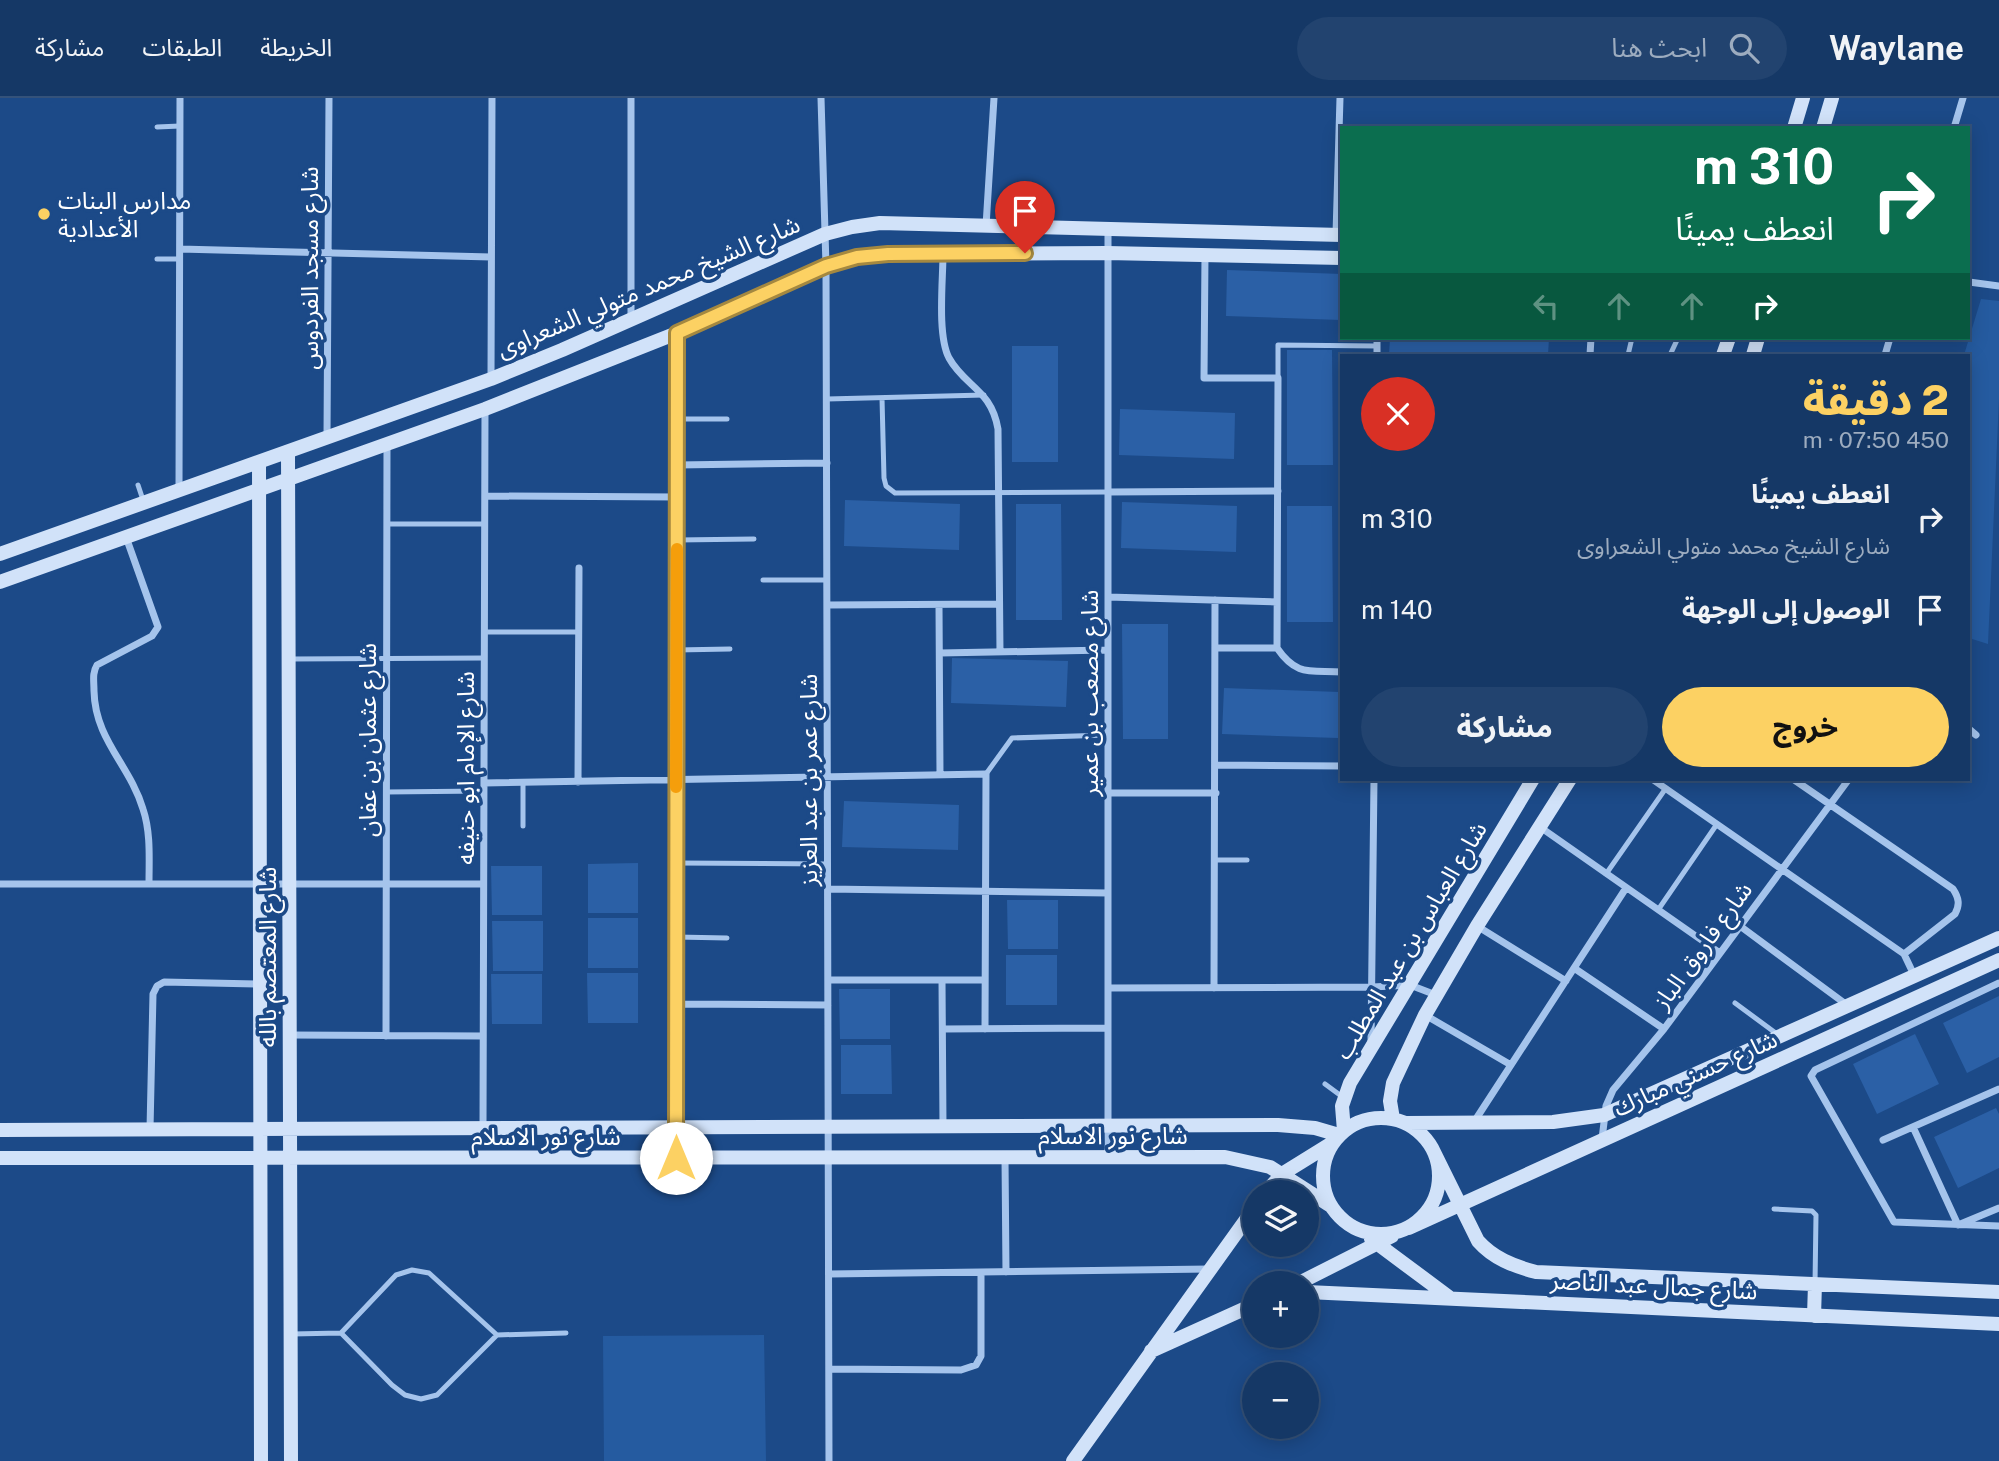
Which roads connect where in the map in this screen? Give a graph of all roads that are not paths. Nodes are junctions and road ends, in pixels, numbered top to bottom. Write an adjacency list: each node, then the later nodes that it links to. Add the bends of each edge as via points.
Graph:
1 (180, 98): 11 (street)
2 (329, 98): 21 (street, شارع مسجد الفردوس)
3 (492, 98): 25 (street)
4 (631, 98): 32 (street)
5 (821, 98): 18 (street, شارع عمر بن عبد العزيز)
6 (994, 98): 16 (street)
7 (1340, 98): 19 (street)
8 (1803, 98): 12 (street)
9 (1832, 98): 13 (street)
10 (1964, 98): 14 (street)
11 (180, 126): 15 (lane); 20 (street)
12 (1795, 126)
13 (1824, 126)
14 (1956, 126)
15 (157, 127)
16 (986, 226): 17 (street, شارع الشيخ محمد متولي الشعراوى); 18 (street, شارع الشيخ محمد متولي الشعراوى, via 880,223)
17 (1108, 229): 19 (street, شارع الشيخ محمد متولي الشعراوى); 22 (street, شارع مصعب بن عمير)
18 (825, 234): 29 (street, شارع عمر بن عبد العزيز); 32 (street, شارع الشيخ محمد متولي الشعراوى)
19 (1339, 235)
20 (180, 249): 21 (street); 28 (street)
21 (328, 253): 25 (street); 43 (street, شارع مسجد الفردوس)
22 (1107, 253): 23 (street, شارع الشيخ محمد متولي الشعراوى); 24 (street, شارع الشيخ محمد متولي الشعراوى); 54 (street, شارع مصعب بن عمير)
23 (943, 254): 29 (street, شارع الشيخ محمد متولي الشعراوى, via 873,255); 37 (street, via 943,342 955,366)
24 (1205, 254): 26 (street, شارع الشيخ محمد متولي الشعراوى); 36 (street, via 1204,378)
25 (491, 257): 35 (street)
26 (1340, 258)
27 (157, 259): 28 (lane)
28 (180, 259): 52 (street)
29 (826, 266): 33 (street, شارع الشيخ محمد متولي الشعراوى); 39 (street, شارع عمر بن عبد العزيز)
30 (1970, 282): 31 (street)
31 (1999, 286)
32 (631, 320): 35 (street, شارع الشيخ محمد متولي الشعراوى)
33 (677, 333): 40 (street, شارع الشيخ محمد متولي الشعراوى); 41 (street)
34 (1377, 342): 36 (lane, via 1278,345)
35 (491, 379): 43 (street, شارع الشيخ محمد متولي الشعراوى)
36 (1278, 379): 53 (street)
37 (984, 395): 38 (lane); 55 (street, via 998,429)
38 (883, 398): 39 (lane); 55 (lane, via 884,478 892,491)
39 (827, 399): 47 (street, شارع عمر بن عبد العزيز)
40 (485, 409): 44 (street, شارع الشيخ محمد متولي الشعراوى); 56 (street, شارع الإمام ابو حنيفه)
41 (677, 419): 42 (lane); 48 (street)
42 (727, 419)
43 (327, 439): 45 (street, شارع الشيخ محمد متولي الشعراوى)
44 (387, 445): 49 (street, شارع الشيخ محمد متولي الشعراوى); 59 (street, شارع عثمان بن عفان)
45 (288, 452): 46 (street, شارع الشيخ محمد متولي الشعراوى); 49 (street, شارع المعتصم بالله)
46 (259, 462): 51 (street, شارع المعتصم بالله); 52 (street, شارع الشيخ محمد متولي الشعراوى)
47 (827, 463): 48 (street); 67 (street, شارع عمر بن عبد العزيز)
48 (677, 465): 57 (street)
49 (288, 480): 51 (street, شارع الشيخ محمد متولي الشعراوى); 86 (street, شارع المعتصم بالله)
50 (138, 485): 58 (lane)
51 (259, 490): 61 (street, شارع الشيخ محمد متولي الشعراوى); 122 (street, شارع المعتصم بالله)
52 (179, 491): 58 (street, شارع الشيخ محمد متولي الشعراوى)
53 (1278, 491): 54 (street); 71 (street)
54 (1108, 492): 55 (lane); 69 (street, شارع مصعب بن عمير)
55 (999, 493): 72 (street)
56 (485, 496): 57 (street); 60 (street, شارع الإمام ابو حنيفه)
57 (677, 497): 63 (street)
58 (144, 503): 64 (street, شارع الشيخ محمد متولي الشعراوى)
59 (387, 524): 60 (lane); 84 (street, شارع عثمان بن عفان)
60 (485, 524): 75 (street, شارع الإمام ابو حنيفه)
61 (126, 537): 68 (street, شارع الشيخ محمد متولي الشعراوى); 121 (street, via 158,627 152,636 97,664 94,698 102,732 143,807)
62 (754, 538): 63 (lane)
63 (677, 540): 80 (street)
64 (0, 554)
65 (579, 568): 76 (street)
66 (764, 580): 67 (lane)
67 (827, 580): 73 (street, شارع عمر بن عبد العزيز)
68 (0, 582)
69 (1108, 597): 70 (street); 81 (street, شارع مصعب بن عمير)
70 (1216, 600): 71 (street); 77 (street)
71 (1278, 602): 78 (street)
72 (999, 604): 74 (street); 82 (street)
73 (827, 605): 74 (street); 95 (street, شارع عمر بن عبد العزيز)
74 (939, 605): 83 (street)
75 (484, 632): 76 (lane); 85 (street, شارع الإمام ابو حنيفه)
76 (579, 632): 103 (street)
77 (1216, 648): 78 (street); 91 (street)
78 (1277, 648): 87 (street, via 1297,669)
79 (730, 649): 80 (lane)
80 (677, 650): 96 (street)
81 (1108, 650): 82 (street); 90 (street, شارع مصعب بن عمير)
82 (1000, 652): 83 (street)
83 (940, 653): 94 (street)
84 (386, 658): 85 (lane); 86 (lane); 107 (street, شارع عثمان بن عفان)
85 (484, 658): 105 (street, شارع الإمام ابو حنيفه)
86 (289, 659): 123 (street, شارع المعتصم بالله)
87 (1340, 672)
88 (1970, 730): 89 (street)
89 (1976, 735)
90 (1108, 736): 93 (lane, via 1012,738); 108 (street, شارع مصعب بن عمير)
91 (1217, 765): 92 (street); 109 (street)
92 (1340, 766)
93 (986, 774): 94 (street); 128 (street)
94 (940, 775): 95 (street)
95 (828, 777): 96 (street); 117 (street, شارع عمر بن عبد العزيز)
96 (676, 780): 103 (street); 116 (street)
97 (1374, 781): 149 (street)
98 (1532, 781): 147 (street, شارع العباس بن عبد المطلب)
99 (1569, 781): 113 (street, شارع العباس بن عبد المطلب)
100 (1655, 781): 106 (street)
101 (1796, 781): 110 (street)
102 (1847, 781): 110 (street, شارع فاروق الباز)
103 (578, 782): 104 (street)
104 (523, 783): 105 (street); 112 (lane)
105 (484, 787): 107 (lane); 125 (street, شارع الإمام ابو حنيفه)
106 (1666, 788): 111 (street); 119 (lane)
107 (386, 792): 124 (street, شارع عثمان بن عفان)
108 (1108, 793): 109 (street); 129 (street, شارع مصعب بن عمير)
109 (1216, 793): 114 (street)
110 (1830, 804): 118 (street, شارع فاروق الباز); 137 (street, via 1957,895 1955,914)
111 (1717, 824): 118 (street); 130 (lane)
112 (523, 826)
113 (1539, 827): 119 (street); 131 (street, شارع العباس بن عبد المطلب)
114 (1216, 860): 115 (lane); 148 (street)
115 (1247, 860)
116 (676, 863): 117 (lane); 133 (street)
117 (828, 864): 127 (street, شارع عمر بن عبد العزيز)
118 (1782, 869): 132 (street, شارع فاروق الباز); 137 (street)
119 (1606, 874): 126 (street)
120 (0, 884): 121 (street)
121 (149, 884): 122 (street)
122 (260, 884): 123 (street); 146 (street, شارع المعتصم بالله)
123 (289, 884): 124 (street); 161 (street, شارع المعتصم بالله)
124 (386, 884): 125 (street); 162 (street, شارع عثمان بن عفان)
125 (484, 884): 163 (street, شارع الإمام ابو حنيفه)
126 (1626, 888): 130 (street); 139 (street)
127 (828, 890): 128 (street); 141 (street, شارع عمر بن عبد العزيز)
128 (986, 891): 129 (street); 143 (street)
129 (1108, 893): 150 (street, شارع مصعب بن عمير)
130 (1658, 910): 136 (street)
131 (1477, 926): 144 (street); 151 (street, شارع العباس بن عبد المطلب)
132 (1740, 926): 136 (street, شارع فاروق الباز); 155 (street)
133 (676, 937): 135 (lane); 153 (street)
134 (1999, 937): 140 (street, شارع حسني مبارك)
135 (727, 938)
136 (1720, 953): 160 (street, شارع فاروق الباز)
137 (1904, 954): 140 (street)
138 (1999, 960): 184 (street, شارع حسني مبارك)
139 (1574, 968): 144 (street); 160 (street)
140 (1914, 975): 155 (street, شارع حسني مبارك)
141 (828, 980): 142 (street); 154 (street, شارع عمر بن عبد العزيز)
142 (942, 980): 143 (street); 158 (street)
143 (985, 980): 159 (street)
144 (1566, 981): 166 (street)
145 (1999, 983): 201 (street, via 1815,1070 1811,1076 1892,1220)
146 (260, 984): 179 (street, via 164,982 157,986 152,994); 180 (street, شارع المعتصم بالله)
147 (1410, 985): 149 (street); 151 (street); 165 (street, شارع العباس بن عبد المطلب)
148 (1214, 988): 149 (street); 150 (street)
149 (1373, 988): 165 (street)
150 (1108, 989): 157 (street, شارع مصعب بن عمير)
151 (1436, 995): 156 (street, شارع العباس بن عبد المطلب)
152 (1735, 1003): 164 (lane)
153 (676, 1004): 154 (street); 176 (street)
154 (828, 1004): 174 (street, شارع عمر بن عبد العزيز)
155 (1848, 1005): 164 (street, شارع حسني مبارك)
156 (1425, 1015): 166 (street); 171 (street, شارع العباس بن عبد المطلب, via 1395,1075 1391,1101)
157 (1108, 1028): 159 (street); 173 (street, شارع مصعب بن عمير)
158 (943, 1029): 159 (street); 175 (street)
159 (985, 1029)
160 (1664, 1030): 170 (street, شارع فاروق الباز, via 1613,1090)
161 (290, 1035): 162 (street); 181 (street, شارع المعتصم بالله)
162 (386, 1036): 163 (street)
163 (483, 1036): 178 (street, شارع الإمام ابو حنيفه)
164 (1780, 1036): 170 (street, شارع حسني مبارك)
165 (1371, 1049): 169 (street, شارع العباس بن عبد المطلب)
166 (1511, 1065): 172 (street)
167 (1325, 1084): 169 (lane)
168 (1999, 1089): 177 (street)
169 (1344, 1098): 183 (street, شارع العباس بن عبد المطلب)
170 (1604, 1115): 172 (street, شارع حسني مبارك, via 1553,1122); 184 (street, شارع فاروق الباز)
171 (1399, 1121): 172 (street, شارع حسني مبارك); 183 (street, via 1367,1119); 186 (street, via 1418,1131)
172 (1472, 1124)
173 (1108, 1125): 175 (street, شارع نور الاسلام); 183 (street, شارع نور الاسلام, via 1290,1125); 187 (street, شارع مصعب بن عمير)
174 (828, 1126): 175 (street, شارع نور الاسلام); 176 (street, شارع نور الاسلام); 190 (street, شارع عمر بن عبد العزيز)
175 (943, 1126)
176 (676, 1127): 178 (street, شارع نور الاسلام); 189 (street)
177 (1913, 1127): 185 (street); 201 (street)
178 (483, 1128): 181 (street, شارع نور الاسلام)
179 (150, 1129): 180 (street, شارع نور الاسلام); 182 (street, شارع نور الاسلام)
180 (260, 1129): 181 (street, شارع نور الاسلام); 192 (street, شارع المعتصم بالله)
181 (290, 1129): 193 (street, شارع المعتصم بالله)
182 (0, 1130)
183 (1339, 1136): 194 (street); 196 (street, via 1323,1167)
184 (1602, 1140): 197 (street, شارع حسني مبارك)
185 (1883, 1140)
186 (1434, 1152): 197 (street, شارع جمال عبد الناصر); 203 (street, via 1440,1174 1437,1195 1426,1214)
187 (1108, 1157): 191 (street, شارع نور الاسلام); 194 (street, شارع نور الاسلام, via 1225,1157)
188 (0, 1158): 192 (street, شارع نور الاسلام)
189 (676, 1158): 190 (street, شارع نور الاسلام); 193 (street, شارع نور الاسلام)
190 (828, 1158): 191 (street, شارع نور الاسلام); 210 (street, شارع عمر بن عبد العزيز)
191 (1005, 1158): 208 (street)
192 (260, 1159): 193 (street, شارع نور الاسلام); 224 (street, شارع المعتصم بالله)
193 (290, 1159): 220 (street, شارع المعتصم بالله)
194 (1282, 1174): 195 (street); 196 (street, شارع نور الاسلام)
195 (1277, 1180)
196 (1331, 1206): 204 (street)
197 (1459, 1206): 203 (street, شارع حسني مبارك); 211 (street, شارع جمال عبد الناصر, via 1487,1251 1536,1272)
198 (1999, 1208): 201 (street)
199 (1774, 1209): 211 (lane, via 1816,1215)
200 (1242, 1225): 206 (street)
201 (1958, 1225): 202 (street)
202 (1999, 1226)
203 (1404, 1230): 204 (street, via 1374,1235); 205 (street)
204 (1362, 1232): 205 (street)
205 (1378, 1244): 209 (street); 214 (street)
206 (1210, 1269): 208 (street); 222 (street)
207 (981, 1272): 208 (street); 210 (street); 223 (street, via 981,1356 971,1368)
208 (1006, 1272)
209 (1319, 1273)
210 (829, 1274): 223 (street, شارع عمر بن عبد العزيز)
211 (1815, 1284): 213 (street, شارع جمال عبد الناصر); 216 (street)
212 (1319, 1292): 214 (street, شارع جمال عبد الناصر)
213 (1999, 1292)
214 (1449, 1297): 216 (street, شارع جمال عبد الناصر)
215 (1242, 1310): 222 (street)
216 (1814, 1316): 217 (street, شارع جمال عبد الناصر)
217 (1999, 1324)
218 (341, 1333): 220 (lane); 221 (lane, via 396,1275 412,1270 429,1273); 221 (lane, via 405,1395 421,1399 437,1395)
219 (566, 1333): 221 (lane)
220 (291, 1335): 225 (street, شارع المعتصم بالله)
221 (497, 1335)
222 (1150, 1352): 227 (street)
223 (829, 1369): 226 (street, شارع عمر بن عبد العزيز)
224 (261, 1461)
225 (291, 1461)
226 (830, 1461)
227 (1073, 1461)

